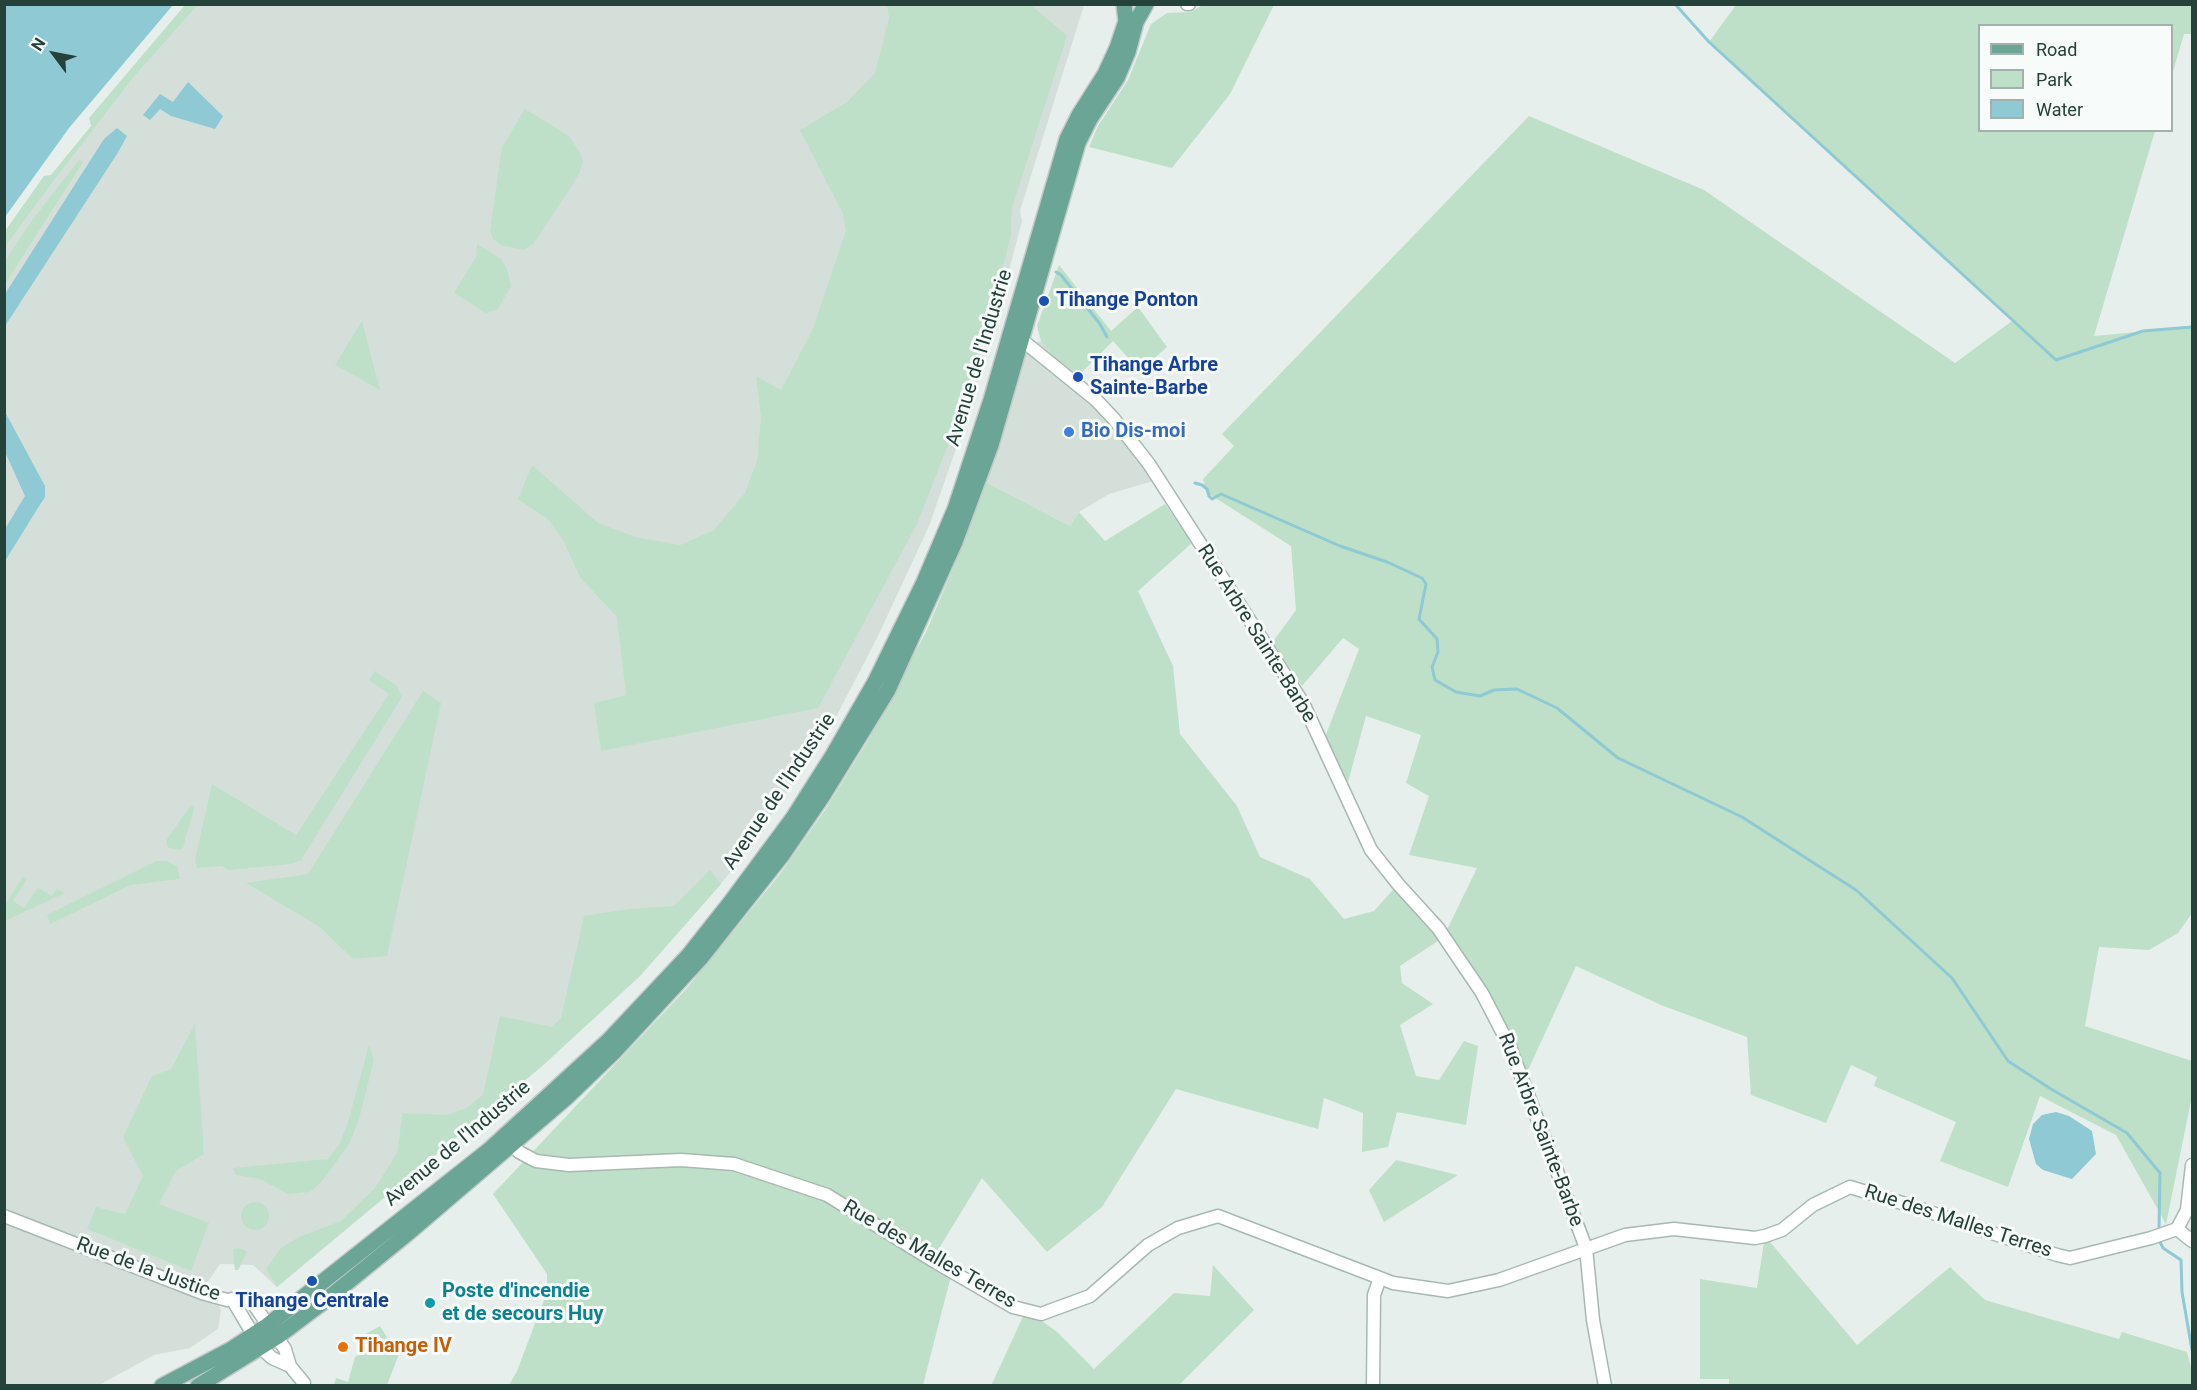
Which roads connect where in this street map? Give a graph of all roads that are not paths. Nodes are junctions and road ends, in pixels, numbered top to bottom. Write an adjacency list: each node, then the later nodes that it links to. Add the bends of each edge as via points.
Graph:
1 (1124, 4): 3 (main road, Avenue de l'Industrie, via 1126,21 1117,48 1067,139)
2 (1146, 4): 4 (main road, Avenue de l'Industrie, via 1116,78 1078,143)
3 (1013, 323): 4 (street); 5 (main road, Avenue de l'Industrie, via 955,508 875,682 833,755 793,818 688,956 609,1040)
4 (1022, 340): 6 (main road, Avenue de l'Industrie, via 991,445 955,543 888,690 855,744 783,854 700,959 616,1050); 12 (street, Rue Arbre Sainte-Barbe, via 1096,400 1130,438 1303,703 1371,850 1438,928 1482,993 1510,1047)
5 (518, 1122): 6 (street); 7 (main road, Avenue de l'Industrie)
6 (512, 1145): 7 (street); 13 (street, Rue des Malles Terres, via 536,1161 569,1165 681,1160 734,1164 827,1195 1013,1307 1041,1314 1090,1296 1148,1245 1178,1228 1218,1216); 15 (main road, Avenue de l'Industrie, via 398,1242)
7 (489, 1150): 15 (main road, Avenue de l'Industrie)
8 (2193, 1165): 10 (street, via 2187,1210)
9 (4, 1216): 14 (street, Rue de la Justice, via 202,1293)
10 (2177, 1230): 11 (street); 12 (street, Rue des Malles Terres, via 2070,1258 1850,1187 1813,1205 1782,1230 1765,1236 1674,1228 1626,1234)
11 (2193, 1241)
12 (1586, 1248): 13 (street, Rue des Malles Terres, via 1499,1280 1448,1292); 22 (street, Rue Arbre Sainte-Barbe)
13 (1380, 1278): 21 (street, via 1374,1296)
14 (232, 1299): 15 (street, Rue de la Justice, via 252,1302); 16 (street)
15 (276, 1336): 16 (main road, Avenue de l'Industrie); 17 (street, Rue de la Justice)
16 (257, 1342): 17 (street, via 272,1358); 19 (main road, Avenue de l'Industrie, via 230,1350); 20 (main road, Avenue de l'Industrie)
17 (290, 1366): 18 (street)
18 (307, 1385)
19 (162, 1386)
20 (198, 1386)
21 (1373, 1386)
22 (1605, 1386)

